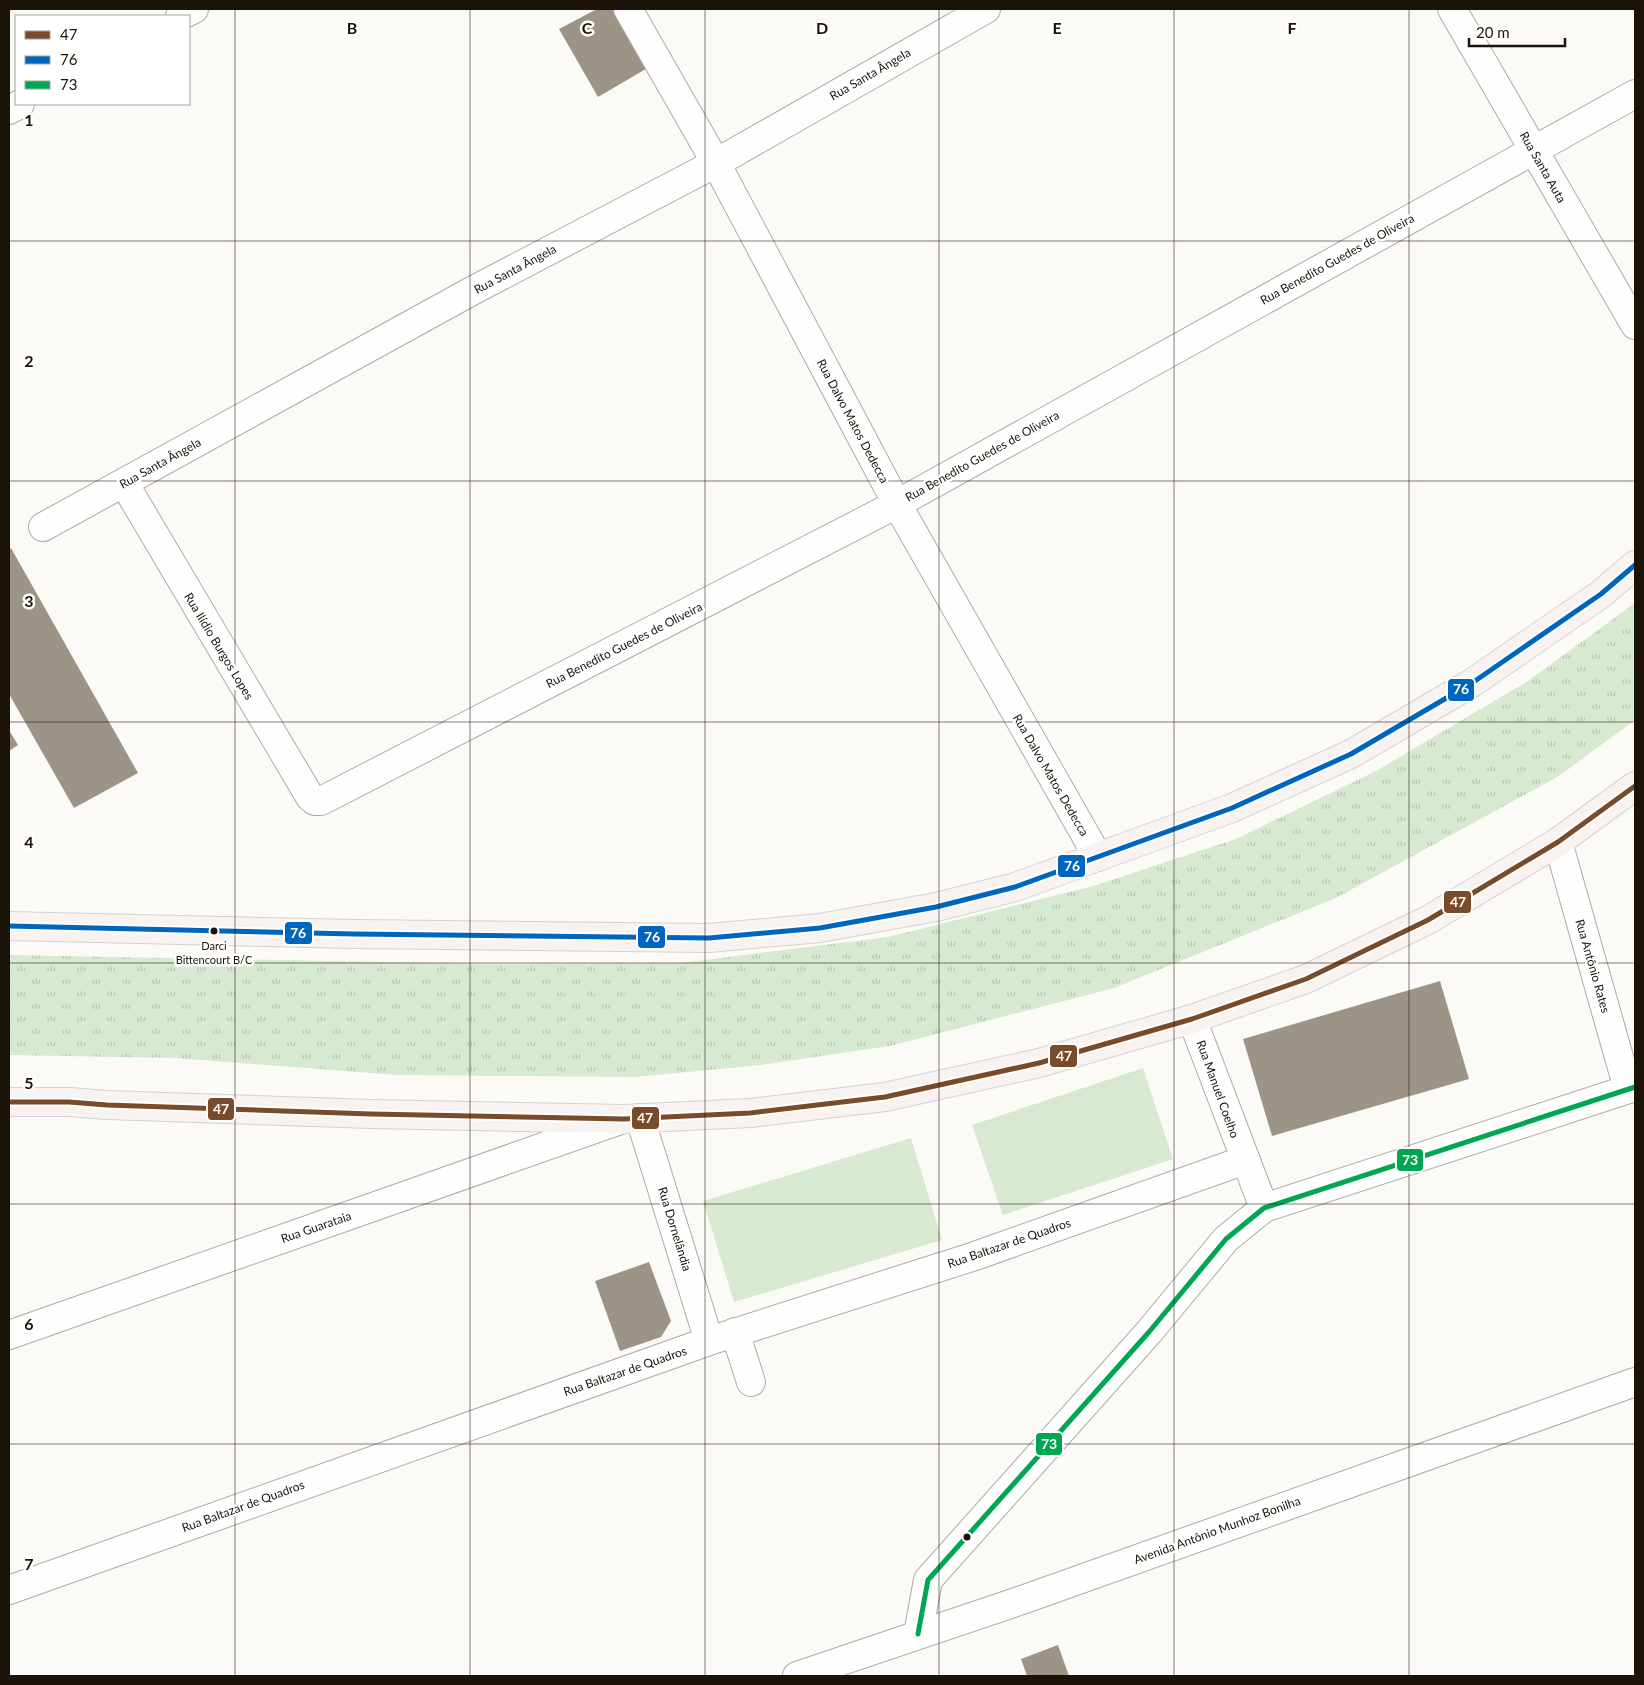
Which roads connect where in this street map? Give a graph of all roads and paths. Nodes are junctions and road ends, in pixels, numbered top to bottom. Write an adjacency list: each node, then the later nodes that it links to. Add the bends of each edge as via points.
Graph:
1 (194, 9): 5 (street)
2 (628, 9): 8 (street, Rua Dalvo Matos Dedecca)
3 (986, 9): 8 (street, Rua Santa Ângela)
4 (1452, 9): 7 (street, Rua Santa Auta)
5 (182, 15)
6 (1635, 94): 7 (street, Rua Benedito Guedes de Oliveira)
7 (1534, 150): 9 (street, Rua Santa Auta); 11 (street, Rua Benedito Guedes de Oliveira)
8 (716, 163): 10 (street, Rua Santa Ângela, via 470,292); 11 (street, Rua Dalvo Matos Dedecca)
9 (1635, 325)
10 (124, 483): 12 (street, Rua Santa Ângela); 15 (street, Rua Ilídio Burgos Lopes, via 310,797)
11 (897, 504): 15 (street, Rua Benedito Guedes de Oliveira); 17 (street, Rua Dalvo Matos Dedecca)
12 (43, 527)
13 (1635, 565): 17 (main road, via 1602,594 1472,683 1351,754 1232,808)
14 (1635, 786): 16 (main road)
15 (321, 801)
16 (1558, 842): 19 (main road, via 1419,924 1306,979); 20 (street, Rua Antônio Rates)
17 (1098, 858): 18 (main road, via 1015,887 936,907 820,928 709,938)
18 (9, 926)
19 (1192, 1019): 22 (main road, via 1039,1063 885,1097 750,1113); 23 (street, Rua Manuel Coelho)
20 (1632, 1088): 24 (street)
21 (9, 1102): 22 (main road, via 361,1114)
22 (632, 1118): 26 (street, Rua Guarataia); 27 (street, Rua Dornelândia)
23 (1245, 1160): 24 (street, Rua Manuel Coelho); 25 (street, Rua Baltazar de Quadros, via 975,1256)
24 (1264, 1208): 31 (street, via 1226,1239 1149,1332 928,1580)
25 (735, 1332): 27 (street, Rua Baltazar de Quadros); 28 (street)
26 (9, 1335)
27 (709, 1341): 30 (street, Rua Baltazar de Quadros)
28 (751, 1382)
29 (1635, 1382): 31 (street, Avenida Antônio Munhoz Bonilha)
30 (9, 1590)
31 (918, 1634): 32 (street, Avenida Antônio Munhoz Bonilha)
32 (797, 1676)

